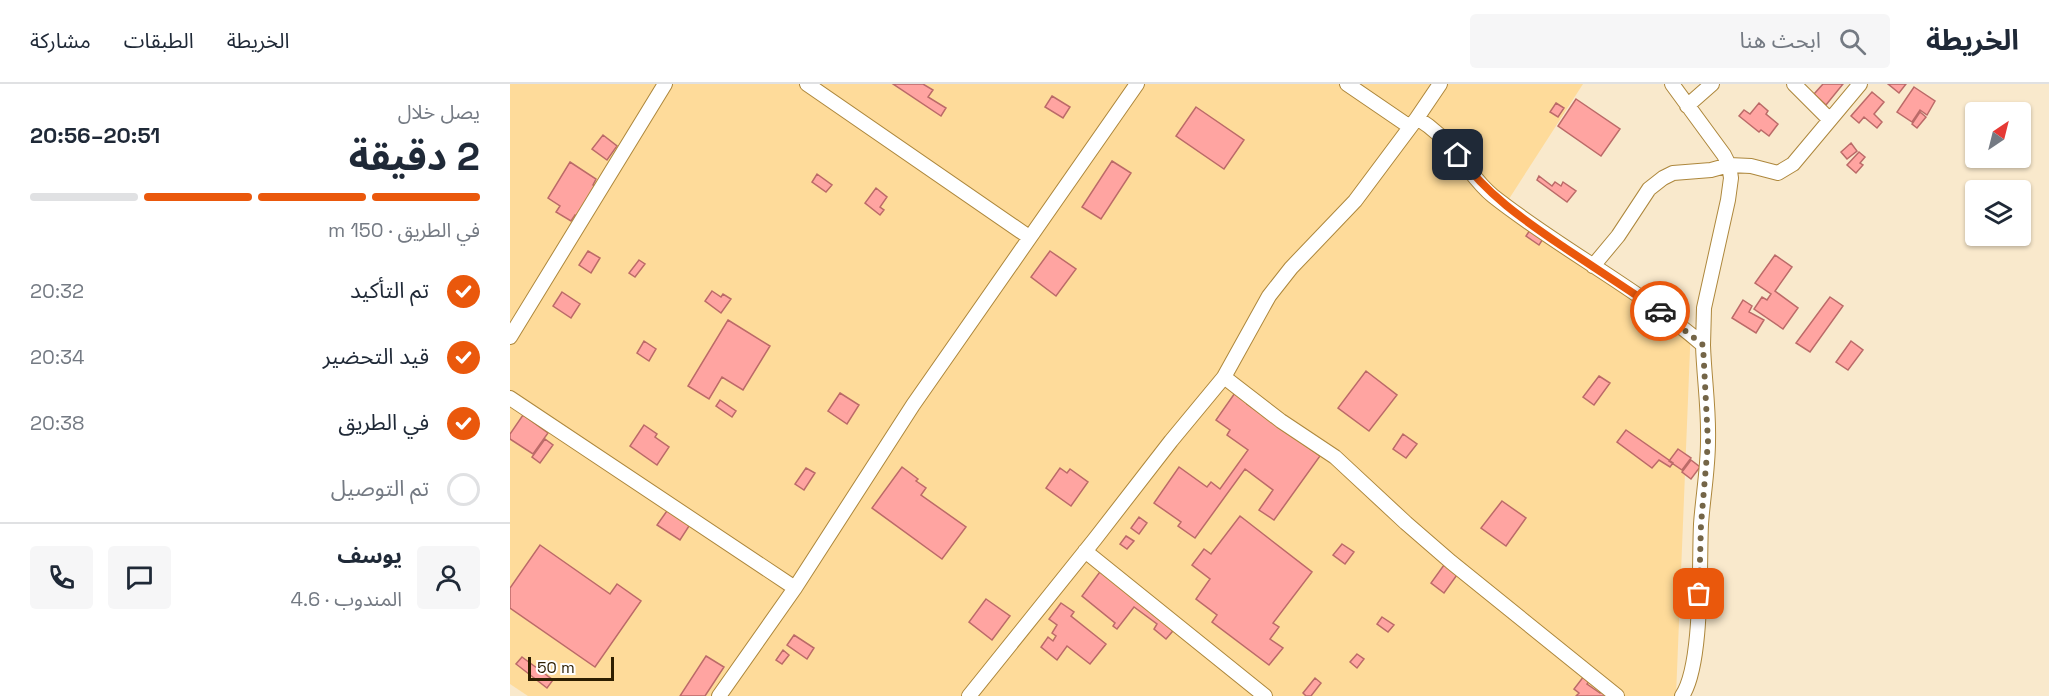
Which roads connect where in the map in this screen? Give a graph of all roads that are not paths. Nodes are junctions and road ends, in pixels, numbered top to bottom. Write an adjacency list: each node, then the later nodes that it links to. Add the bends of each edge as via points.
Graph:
1 (665, 84): 16 (street)
2 (807, 84): 14 (street)
3 (1137, 84): 14 (street)
4 (1347, 84): 12 (street)
5 (1440, 84): 12 (street)
6 (1672, 84): 10 (street)
7 (1712, 84): 10 (street)
8 (1794, 84): 11 (street)
9 (1860, 84): 11 (street)
10 (1687, 106): 13 (street)
11 (1829, 119): 13 (street, via 1793,164 1782,171)
12 (1413, 122): 15 (street, via 1441,135 1491,195); 18 (street, via 1355,201 1274,289)
13 (1729, 165): 15 (street, via 1673,173 1655,183); 17 (street, via 1728,200 1704,308)
14 (1029, 237): 21 (street, via 913,405)
15 (1593, 266): 17 (street)
16 (510, 337)
17 (1703, 345): 26 (street, via 1708,442 1698,617 1692,672)
18 (1224, 377): 20 (street); 25 (street, via 1335,457 1452,562)
19 (510, 398): 21 (street)
20 (1085, 551): 23 (street); 24 (street)
21 (795, 588): 22 (street)
22 (719, 696)
23 (969, 696)
24 (1265, 696)
25 (1617, 696)
26 (1682, 696)

